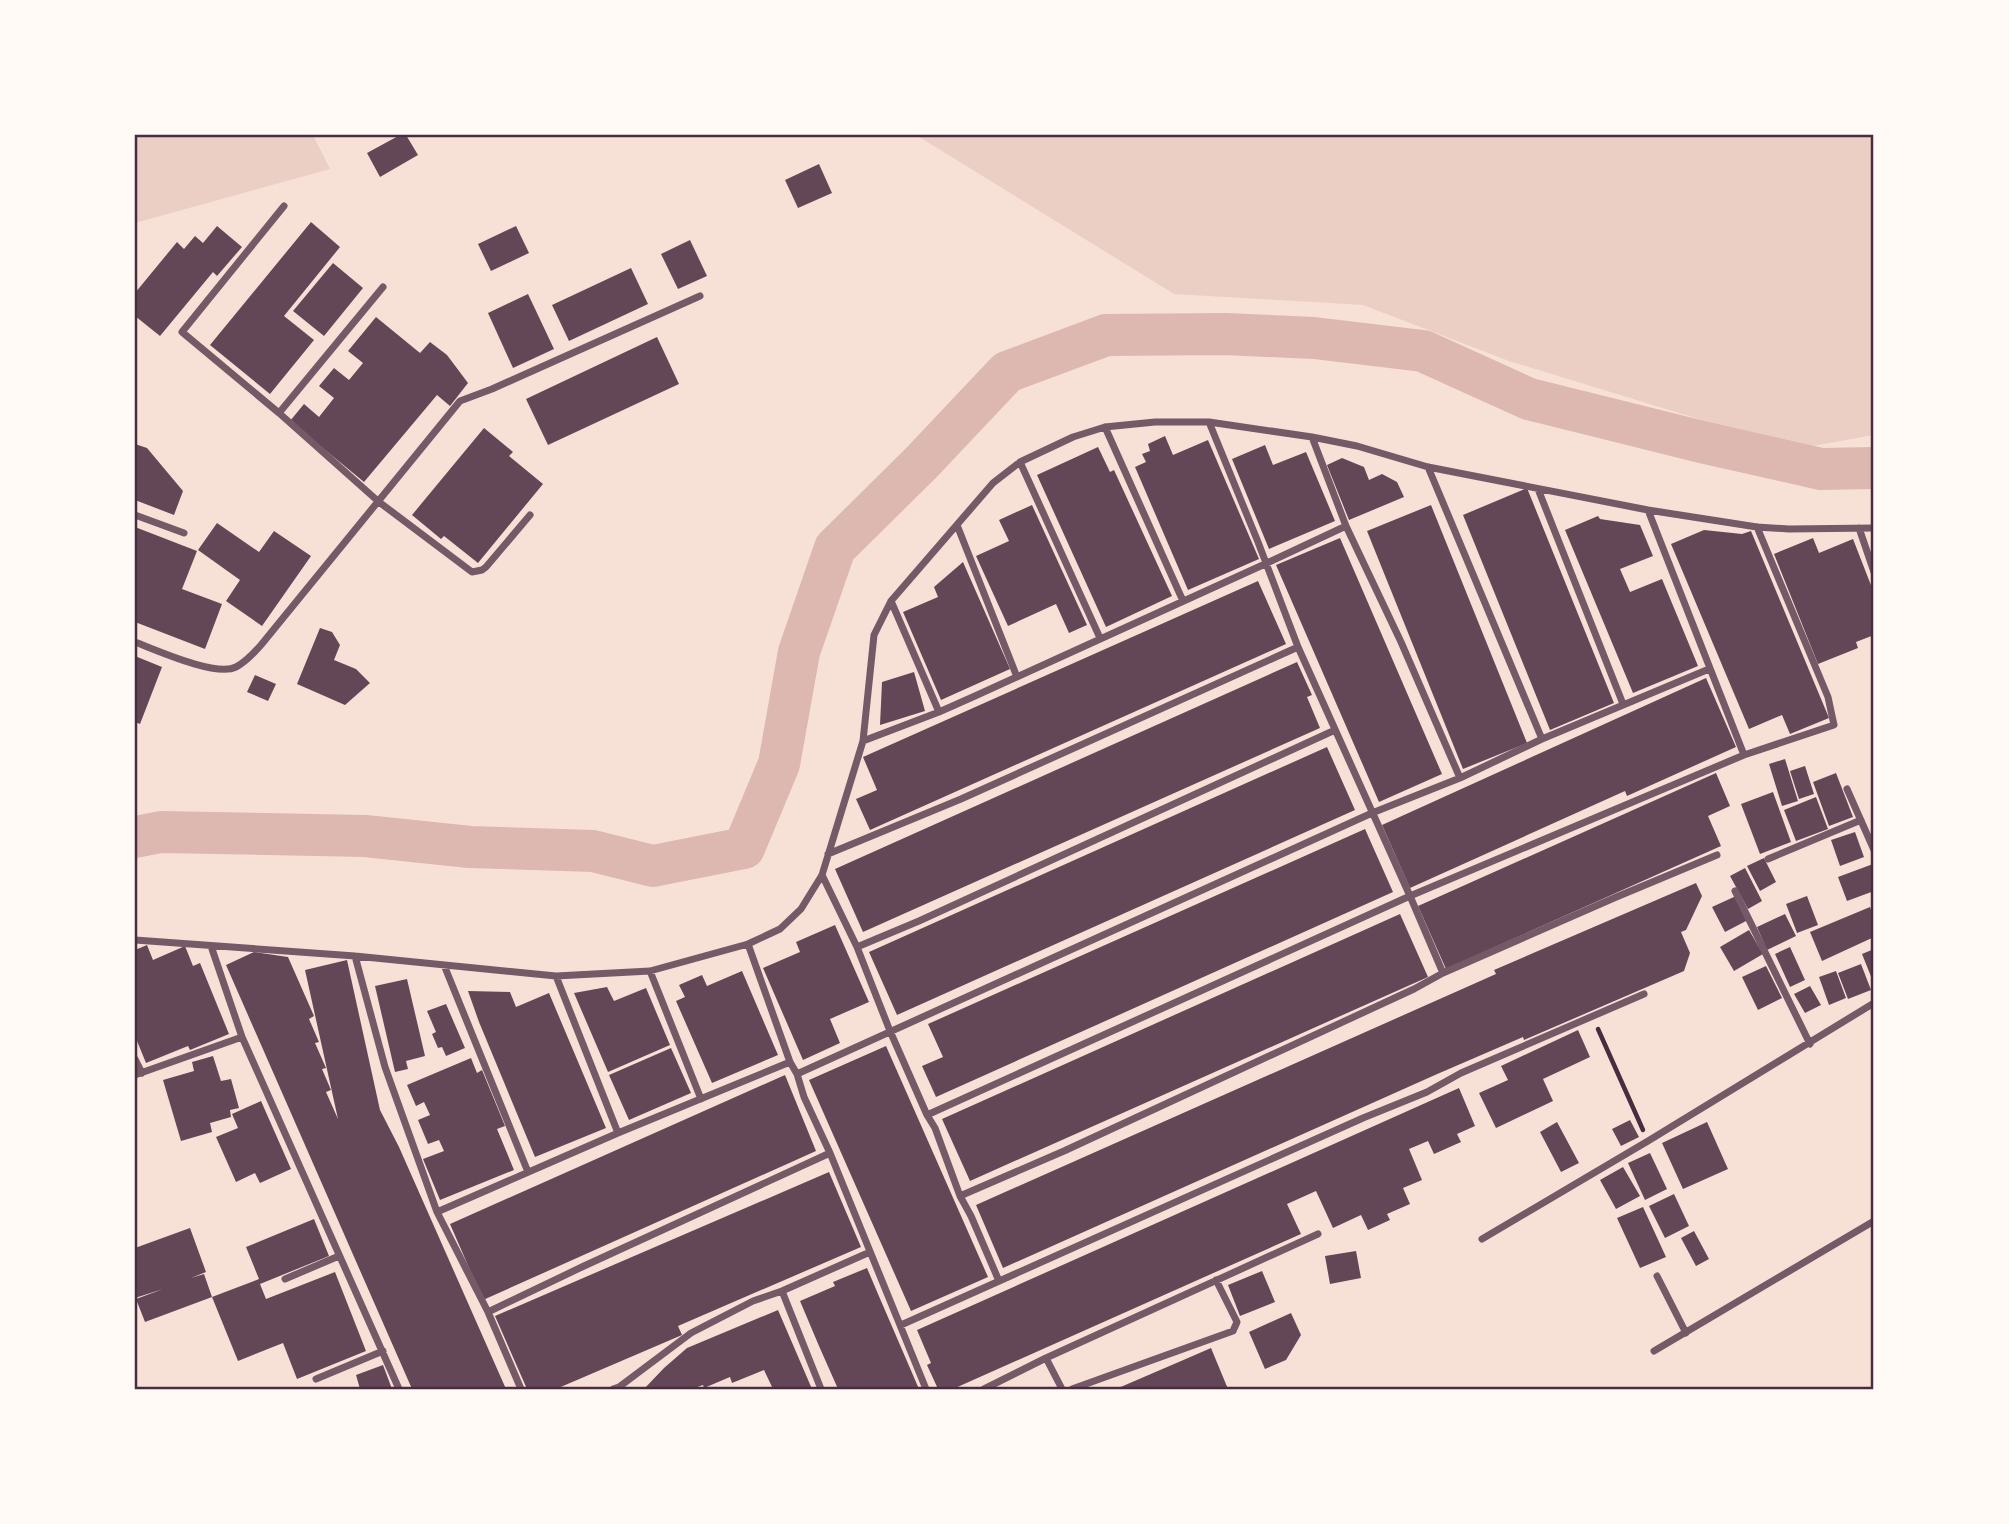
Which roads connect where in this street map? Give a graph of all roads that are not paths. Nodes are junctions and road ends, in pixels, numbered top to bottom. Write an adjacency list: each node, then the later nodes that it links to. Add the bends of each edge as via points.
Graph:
1 (285, 206): 4 (street, via 182,332)
2 (383, 287): 4 (street)
3 (700, 296): 11 (street, via 460,401)
4 (279, 413): 11 (street)
5 (1209, 422): 6 (street); 7 (street); 21 (street)
6 (1105, 427): 8 (street); 24 (street)
7 (1312, 437): 9 (street); 16 (street)
8 (1020, 462): 15 (street, via 993,483); 25 (street)
9 (1428, 467): 10 (street); 33 (street)
10 (1538, 489): 12 (street); 30 (street)
11 (379, 502): 14 (street, via 472,572 482,570); 26 (street, via 261,645 234,668 193,663)
12 (1648, 510): 17 (street); 28 (street)
13 (135, 515): 20 (street)
14 (530, 515)
15 (957, 525): 23 (street); 29 (street)
16 (1346, 526): 21 (street); 36 (street)
17 (1757, 527): 18 (street); 35 (street, via 1828,697 1834,725)
18 (1859, 528): 19 (street); 22 (street)
19 (1874, 528)
20 (184, 533)
21 (1265, 564): 24 (street); 27 (street)
22 (1874, 572)
23 (891, 601): 31 (street); 34 (street, via 874,635)
24 (1183, 601): 25 (street)
25 (1100, 638): 29 (street)
26 (135, 642)
27 (1298, 647): 32 (street); 41 (street, via 961,799)
28 (1709, 669): 30 (street); 35 (street)
29 (1017, 677): 31 (street)
30 (1623, 704): 33 (street)
31 (939, 712): 34 (street)
32 (1335, 730): 38 (street); 50 (street)
33 (1542, 738): 36 (street)
34 (863, 741): 41 (street)
35 (1744, 755): 46 (street)
36 (1460, 778): 38 (street)
37 (1847, 789): 39 (street)
38 (1372, 813): 46 (street); 58 (street)
39 (1861, 820): 40 (street); 43 (street)
40 (1874, 850)
41 (828, 853): 44 (street)
42 (1717, 855): 54 (street)
43 (1768, 859)
44 (822, 875): 48 (street, via 789,922); 50 (street)
45 (1735, 891): 60 (street)
46 (1410, 896): 54 (street); 66 (street)
47 (135, 940): 49 (street)
48 (748, 944): 53 (street); 62 (street)
49 (211, 946): 51 (street); 59 (street)
50 (857, 947): 58 (street)
51 (355, 956): 52 (street); 71 (street, via 385,1067)
52 (444, 965): 55 (street); 69 (street)
53 (650, 971): 55 (street); 65 (street)
54 (1443, 973): 70 (street)
55 (556, 976): 67 (street)
56 (1643, 994): 80 (street)
57 (1874, 1003): 60 (street)
58 (890, 1031): 64 (street); 66 (street)
59 (242, 1037): 63 (street); 76 (street)
60 (1810, 1044): 74 (street)
61 (135, 1059): 63 (street)
62 (790, 1062): 64 (street); 65 (street)
63 (138, 1074)
64 (797, 1074): 68 (street)
65 (701, 1099): 67 (street)
66 (927, 1115): 70 (street)
67 (618, 1133): 69 (street)
68 (830, 1153): 75 (street); 82 (street)
69 (528, 1172): 71 (street)
70 (960, 1196): 80 (street)
71 (437, 1212): 82 (street)
72 (1874, 1222): 84 (street)
73 (1318, 1234): 79 (street)
74 (1482, 1239)
75 (870, 1252): 81 (street); 83 (street)
76 (339, 1256): 78 (street); 85 (street)
77 (1657, 1276): 84 (street)
78 (285, 1279)
79 (1216, 1280): 87 (street); 96 (street, via 1237,1322 1233,1331)
80 (999, 1281): 83 (street)
81 (782, 1291): 91 (street, via 691,1333); 92 (street)
82 (488, 1312): 90 (street)
83 (901, 1325): 93 (street)
84 (1686, 1333): 86 (street)
85 (383, 1351): 88 (street); 89 (street)
86 (1654, 1351)
87 (1045, 1358): 94 (street); 95 (street)
88 (316, 1379)
89 (399, 1389)
90 (521, 1389)
91 (613, 1389)
92 (821, 1389)
93 (926, 1389)
94 (984, 1389)
95 (1062, 1389)
96 (1072, 1389)

